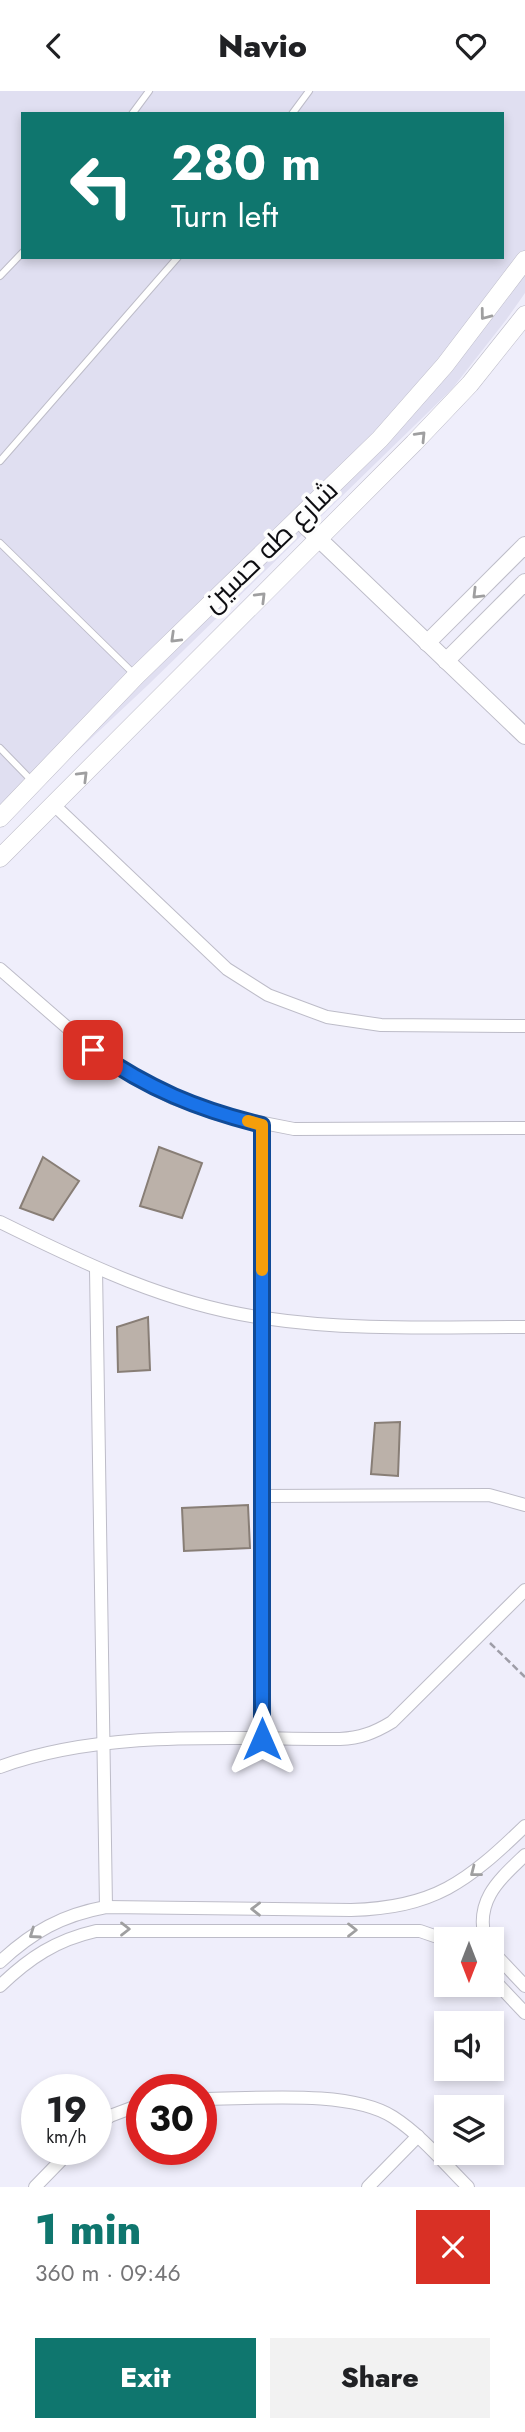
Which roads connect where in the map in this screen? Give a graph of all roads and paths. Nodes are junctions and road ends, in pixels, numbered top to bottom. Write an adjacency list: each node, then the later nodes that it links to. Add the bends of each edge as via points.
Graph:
1 (149, 91): 3 (lane)
2 (309, 91): 4 (lane)
3 (133, 112)
4 (293, 112)
5 (21, 255): 8 (lane)
6 (176, 259): 10 (lane)
7 (525, 260): 11 (main road, شارع طه حسين, one-way to 11, via 413,402)
8 (0, 276)
9 (525, 315): 12 (main road, شارع طه حسين, one-way to 9, via 442,414)
10 (0, 461)
11 (298, 519): 12 (street); 18 (main road, شارع طه حسين, one-way to 18)
12 (320, 538): 16 (street); 22 (main road, شارع طه حسين, one-way to 12)
13 (0, 543): 18 (lane)
14 (525, 545): 16 (street, one-way to 16)
15 (525, 582): 17 (street)
16 (427, 643): 17 (street)
17 (446, 661): 19 (street)
18 (136, 676): 21 (main road, شارع طه حسين)
19 (525, 736)
20 (0, 748): 21 (lane)
21 (33, 783): 23 (main road, شارع طه حسين)
22 (54, 805): 24 (main road, شارع طه حسين); 26 (street, via 227,969 268,995 327,1017 381,1025)
23 (0, 818)
24 (0, 859)
25 (0, 969): 27 (street, via 93,1050 132,1077 173,1098)
26 (525, 1026)
27 (262, 1125): 28 (street, via 294,1129); 31 (street)
28 (525, 1128)
29 (0, 1222): 30 (street)
30 (96, 1269): 31 (street, via 157,1292); 39 (street)
31 (262, 1318): 32 (street, via 321,1325); 33 (street)
32 (525, 1327)
33 (262, 1496): 34 (street, via 489,1495); 38 (street)
34 (525, 1506)
35 (525, 1590): 36 (street)
36 (481, 1634): 37 (path); 38 (street, via 392,1722 376,1732 358,1738)
37 (525, 1677)
38 (262, 1739): 39 (street)
39 (103, 1744): 40 (street, via 63,1749); 43 (street)
40 (0, 1767)
41 (525, 1826): 43 (street, one-way to 43, via 472,1875 445,1891 404,1905 351,1910)
42 (525, 1855): 44 (street, via 487,1896)
43 (106, 1907): 46 (street, one-way to 46, via 55,1920)
44 (482, 1927)
45 (434, 1936): 48 (street, one-way to 45, via 39,1952 96,1931 420,1931)
46 (0, 1962)
47 (504, 1964): 49 (street)
48 (0, 1986)
49 (525, 1986)
50 (504, 1991): 51 (street)
51 (525, 2013)
52 (217, 2099): 53 (street, via 358,2102 390,2115)
53 (418, 2136): 56 (street); 57 (street)
54 (58, 2165): 55 (street)
55 (39, 2186)
56 (368, 2187)
57 (468, 2187)

